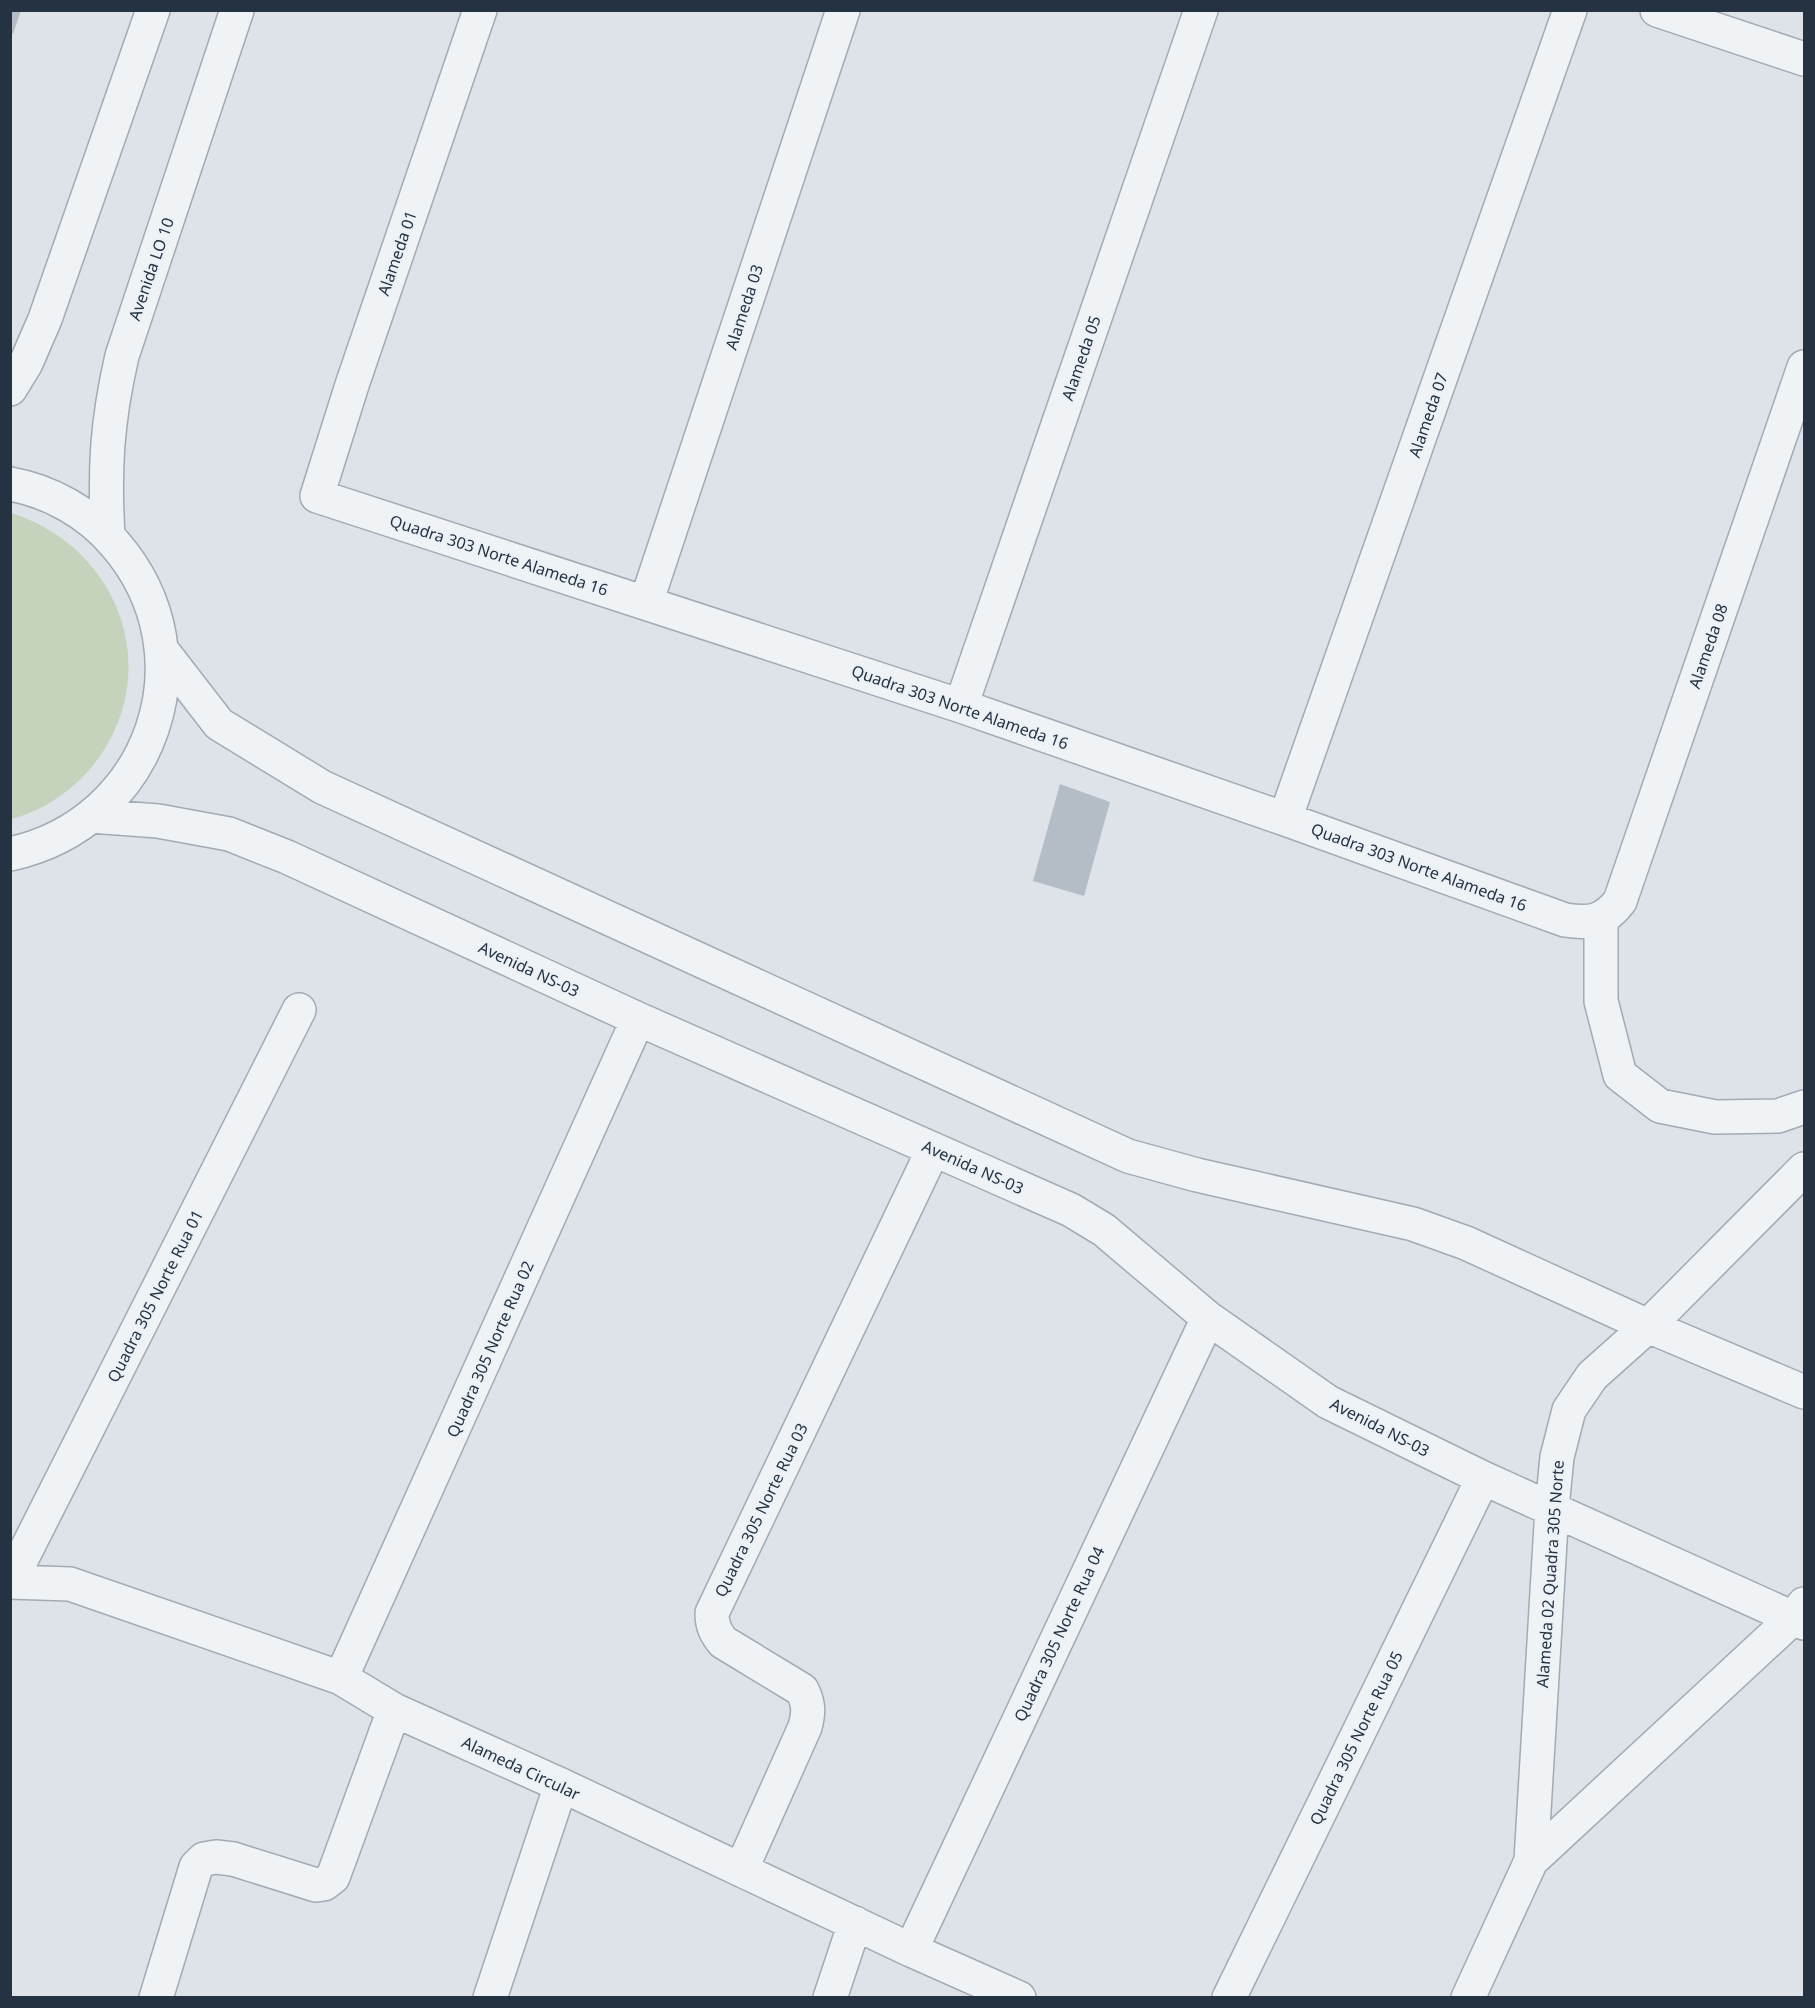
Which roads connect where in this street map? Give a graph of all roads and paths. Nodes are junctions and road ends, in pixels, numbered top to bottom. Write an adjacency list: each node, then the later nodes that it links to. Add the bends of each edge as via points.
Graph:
1 (153, 10): 10 (street, via 45,319)
2 (237, 10): 13 (street, Avenida LO 10, via 122,356 107,440)
3 (480, 10): 12 (street, Alameda 01)
4 (843, 10): 14 (street, Alameda 03)
5 (1201, 10): 16 (street, Alameda 05)
6 (1570, 10): 18 (street, Alameda 07)
7 (1657, 10): 8 (street)
8 (1804, 59)
9 (1804, 367): 20 (street, Alameda 08, via 1620,901)
10 (10, 389)
11 (10, 484): 13 (street, via 65,503)
12 (317, 496): 14 (street, Quadra 303 Norte Alameda 16)
13 (108, 536): 15 (street, via 144,588)
14 (646, 603): 16 (street, Quadra 303 Norte Alameda 16)
15 (161, 649): 17 (street, via 162,685 148,740 119,790); 27 (street, via 219,724 322,787 1118,1152 1413,1224)
16 (961, 706): 18 (street, Quadra 303 Norte Alameda 16)
17 (92, 816): 19 (street, via 51,841); 22 (street, Avenida NS-03, via 158,821 229,834)
18 (1285, 819): 20 (street, Quadra 303 Norte Alameda 16, via 1565,920)
19 (10, 854)
20 (1601, 919): 23 (street, via 1601,1001 1620,1075 1660,1106 1715,1117 1778,1116)
21 (299, 1010): 31 (street, Quadra 305 Norte Rua 01)
22 (638, 1019): 24 (street, Avenida NS-03); 33 (street, Quadra 305 Norte Rua 02)
23 (1804, 1107)
24 (933, 1150): 26 (street, Avenida NS-03, via 1071,1210 1096,1225); 37 (street, Quadra 305 Norte Rua 03, via 712,1613 715,1632 723,1642 802,1690 809,1713)
25 (1804, 1168): 27 (street, Alameda 02 Quadra 305 Norte)
26 (1208, 1318): 29 (street, Avenida NS-03, via 1328,1402); 39 (street, Quadra 305 Norte Rua 04)
27 (1648, 1326): 28 (street); 30 (street, Alameda 02 Quadra 305 Norte, via 1592,1376 1569,1410 1557,1457)
28 (1804, 1392)
29 (1483, 1478): 30 (street, Avenida NS-03); 44 (street, Quadra 305 Norte Rua 05)
30 (1552, 1508): 32 (street, Avenida NS-03); 36 (street, Alameda 02 Quadra 305 Norte)
31 (10, 1582): 33 (street, Alameda Circular, via 70,1584)
32 (1801, 1615): 36 (street, Alameda 02 Quadra 305 Norte)
33 (341, 1678): 34 (street, Alameda Circular)
34 (394, 1710): 35 (street, Alameda Circular); 40 (street, via 333,1876 316,1885 232,1860 204,1859 196,1867)
35 (561, 1785): 37 (street, Alameda Circular); 41 (street)
36 (1532, 1861): 45 (street, Alameda 02 Quadra 305 Norte)
37 (741, 1870): 38 (street, Alameda Circular)
38 (855, 1923): 39 (street, Alameda Circular); 42 (street)
39 (911, 1950): 43 (street, Alameda Circular)
40 (156, 1998)
41 (490, 1998)
42 (830, 1998)
43 (1019, 1998)
44 (1229, 1998)
45 (1468, 1998)

